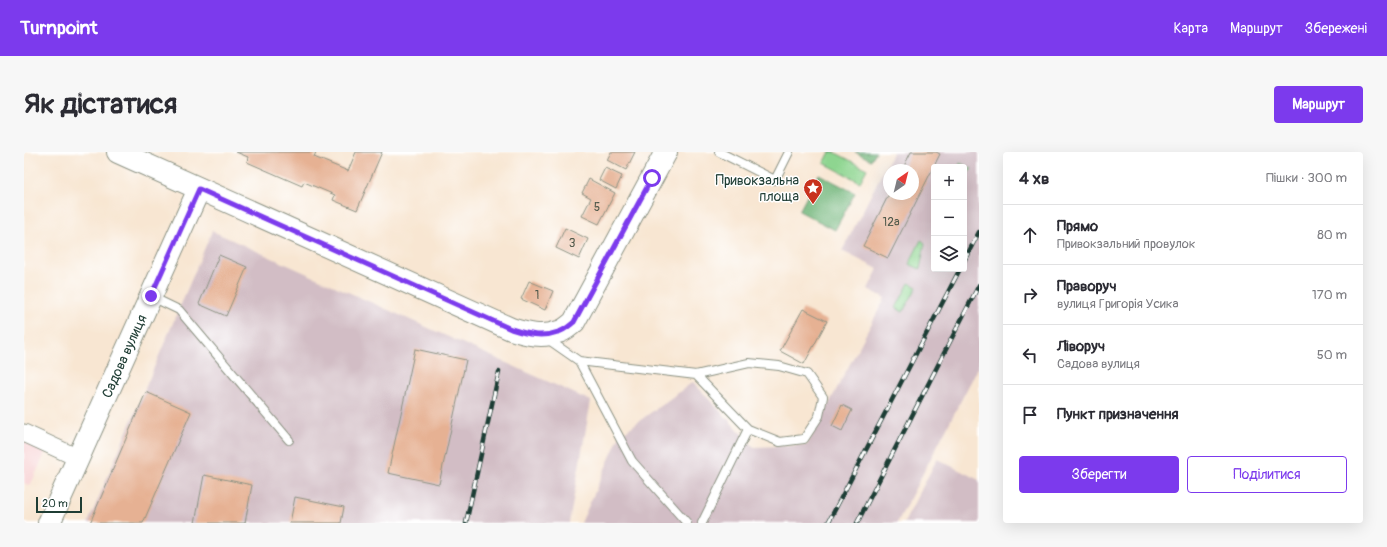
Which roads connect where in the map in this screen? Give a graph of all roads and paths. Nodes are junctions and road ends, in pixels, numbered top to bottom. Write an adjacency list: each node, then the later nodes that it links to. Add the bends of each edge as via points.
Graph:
1 (118, 152): 5 (street)
2 (666, 152): 7 (street, via 574,322 559,332)
3 (719, 152): 4 (lane, via 775,180)
4 (789, 152)
5 (199, 189): 6 (street, Садова вулиця); 7 (street, via 511,329)
6 (151, 296): 12 (lane, via 179,310); 13 (street, Садова вулиця)
7 (542, 335): 8 (lane)
8 (579, 361): 9 (lane); 15 (lane, via 632,461)
9 (696, 375): 10 (lane); 10 (lane, via 749,364 779,366 807,374 823,397 819,416 804,439 780,442)
10 (748, 429): 16 (lane)
11 (24, 433): 13 (street)
12 (289, 440)
13 (78, 458): 14 (street, Садова вулиця)
14 (49, 523)
15 (687, 523)
16 (702, 523)

